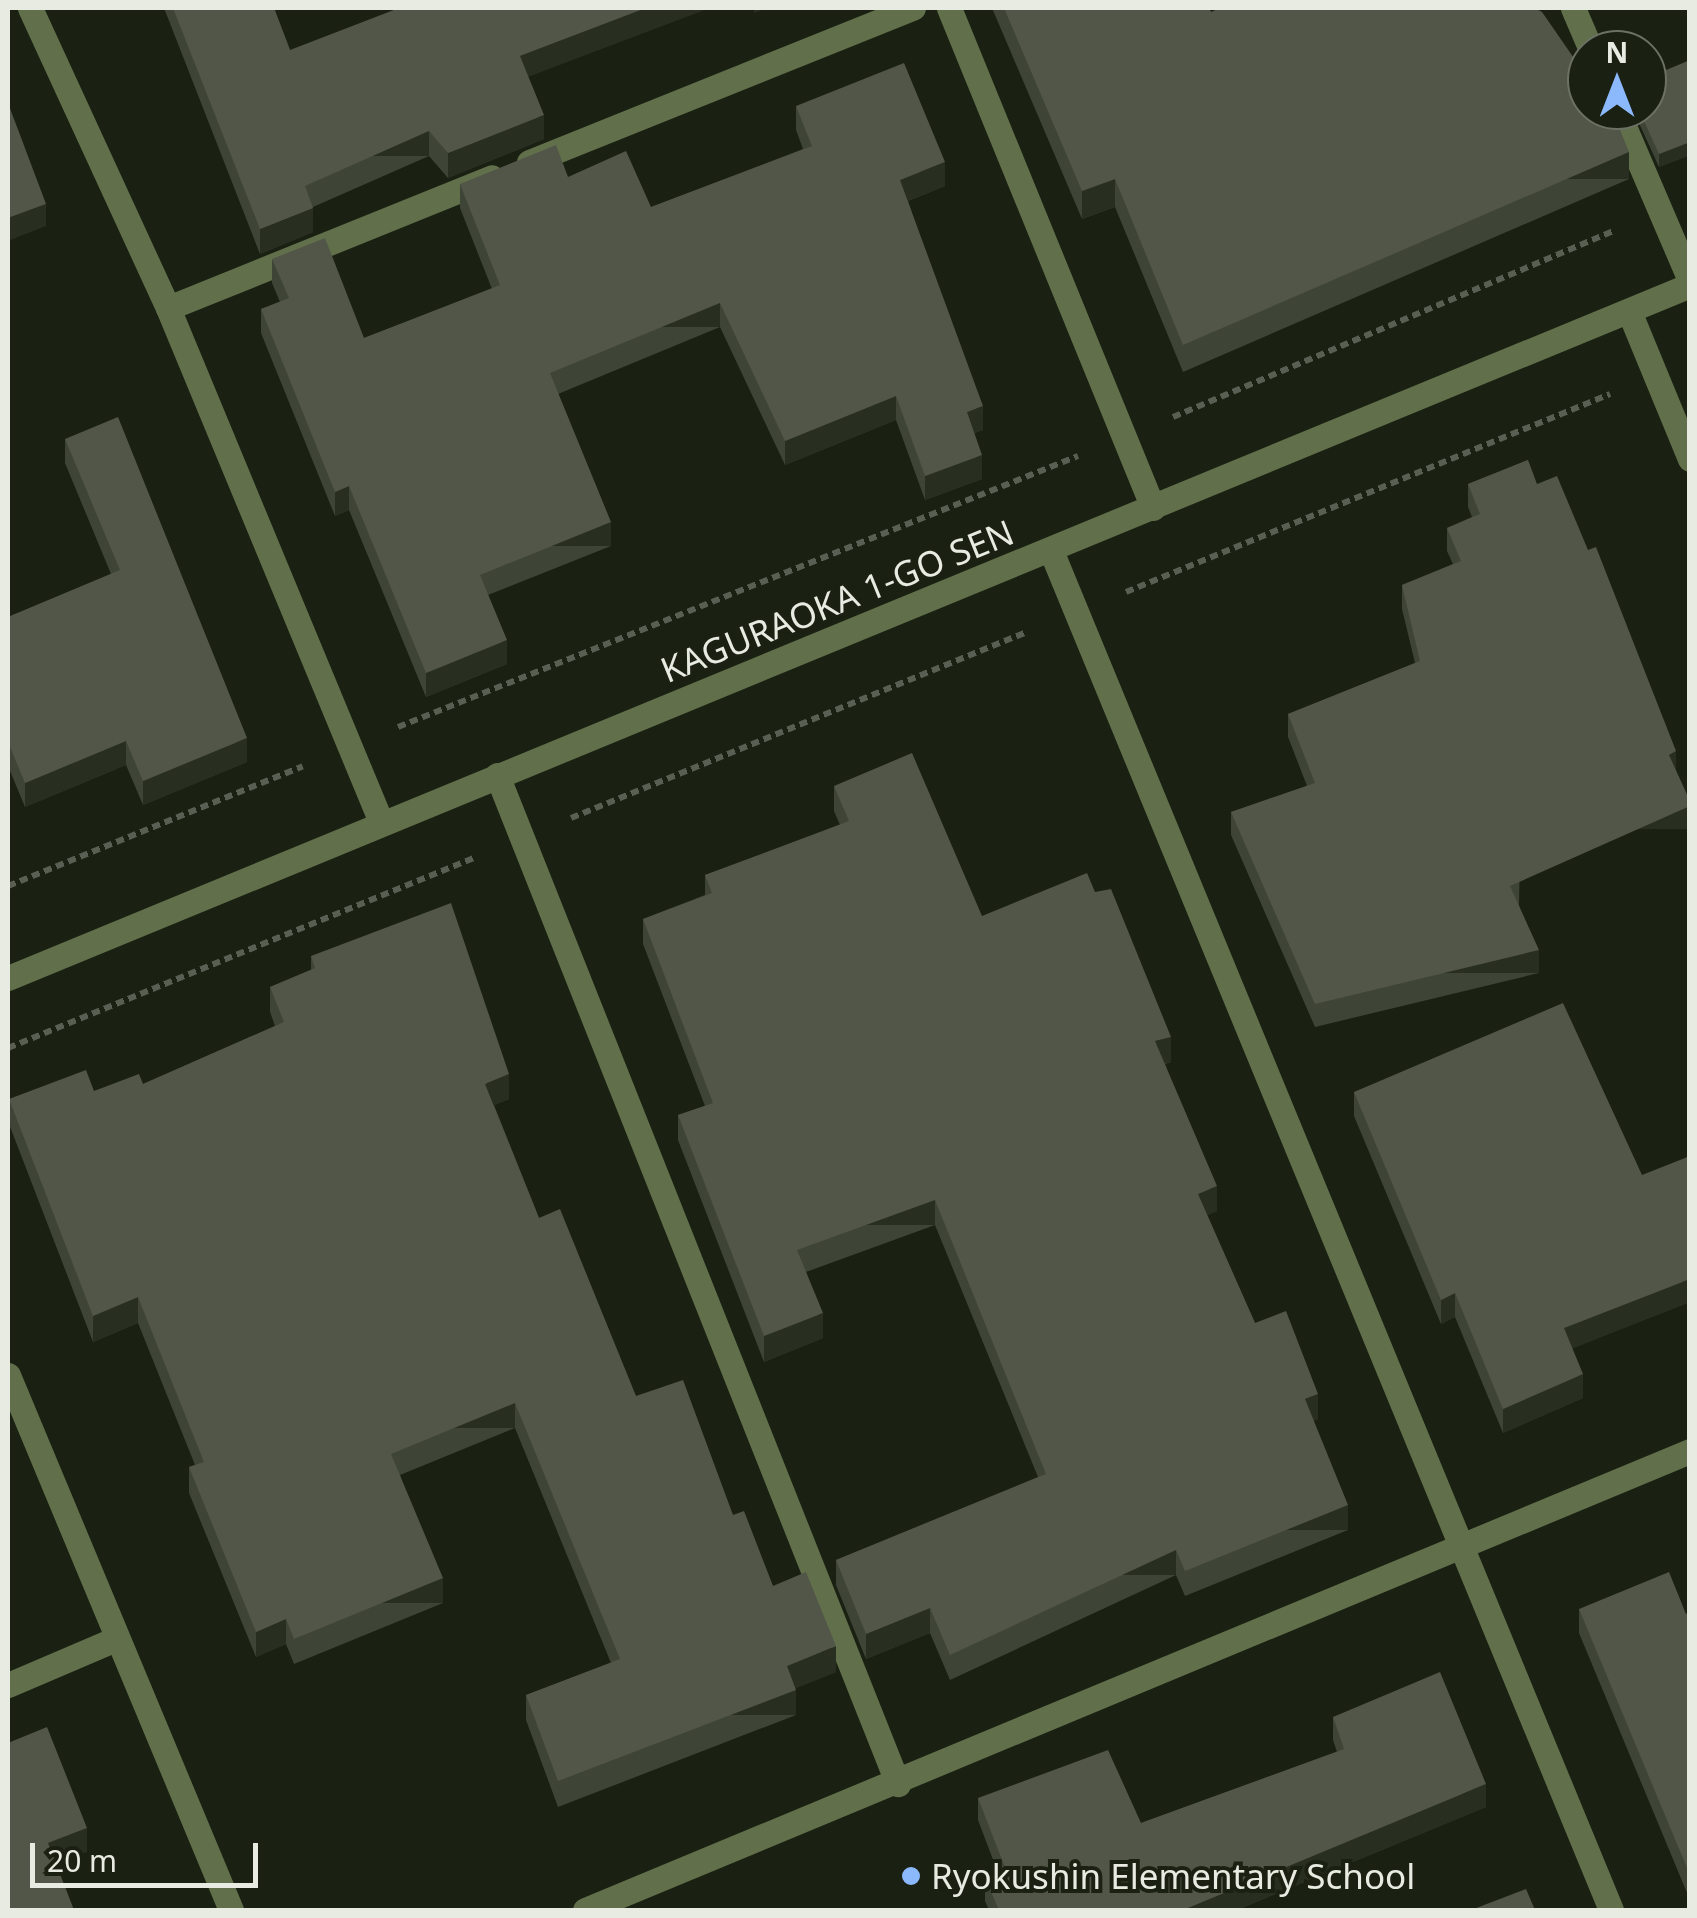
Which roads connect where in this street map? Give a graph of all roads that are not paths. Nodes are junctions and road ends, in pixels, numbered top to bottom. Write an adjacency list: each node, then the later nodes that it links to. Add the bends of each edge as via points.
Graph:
1 (30, 8): 6 (street)
2 (914, 8): 6 (street)
3 (949, 8): 9 (street)
4 (1625, 130): 5 (street)
5 (1690, 282): 7 (street, KAGURAOKA 1-GO SEN)
6 (168, 308): 12 (street)
7 (1629, 311): 8 (street); 9 (street, KAGURAOKA 1-GO SEN)
8 (1690, 459)
9 (1153, 508): 10 (street, KAGURAOKA 1-GO SEN)
10 (1052, 553): 11 (street, KAGURAOKA 1-GO SEN); 16 (street)
11 (496, 774): 12 (street, KAGURAOKA 1-GO SEN); 19 (street)
12 (381, 822): 13 (street, KAGURAOKA 1-GO SEN)
13 (8, 978)
14 (8, 1374): 17 (street)
15 (1690, 1452): 16 (street)
16 (1462, 1546): 19 (street); 22 (street)
17 (116, 1639): 18 (street); 20 (street)
18 (8, 1685)
19 (898, 1784): 21 (street)
20 (231, 1910)
21 (585, 1910)
22 (1610, 1910)

